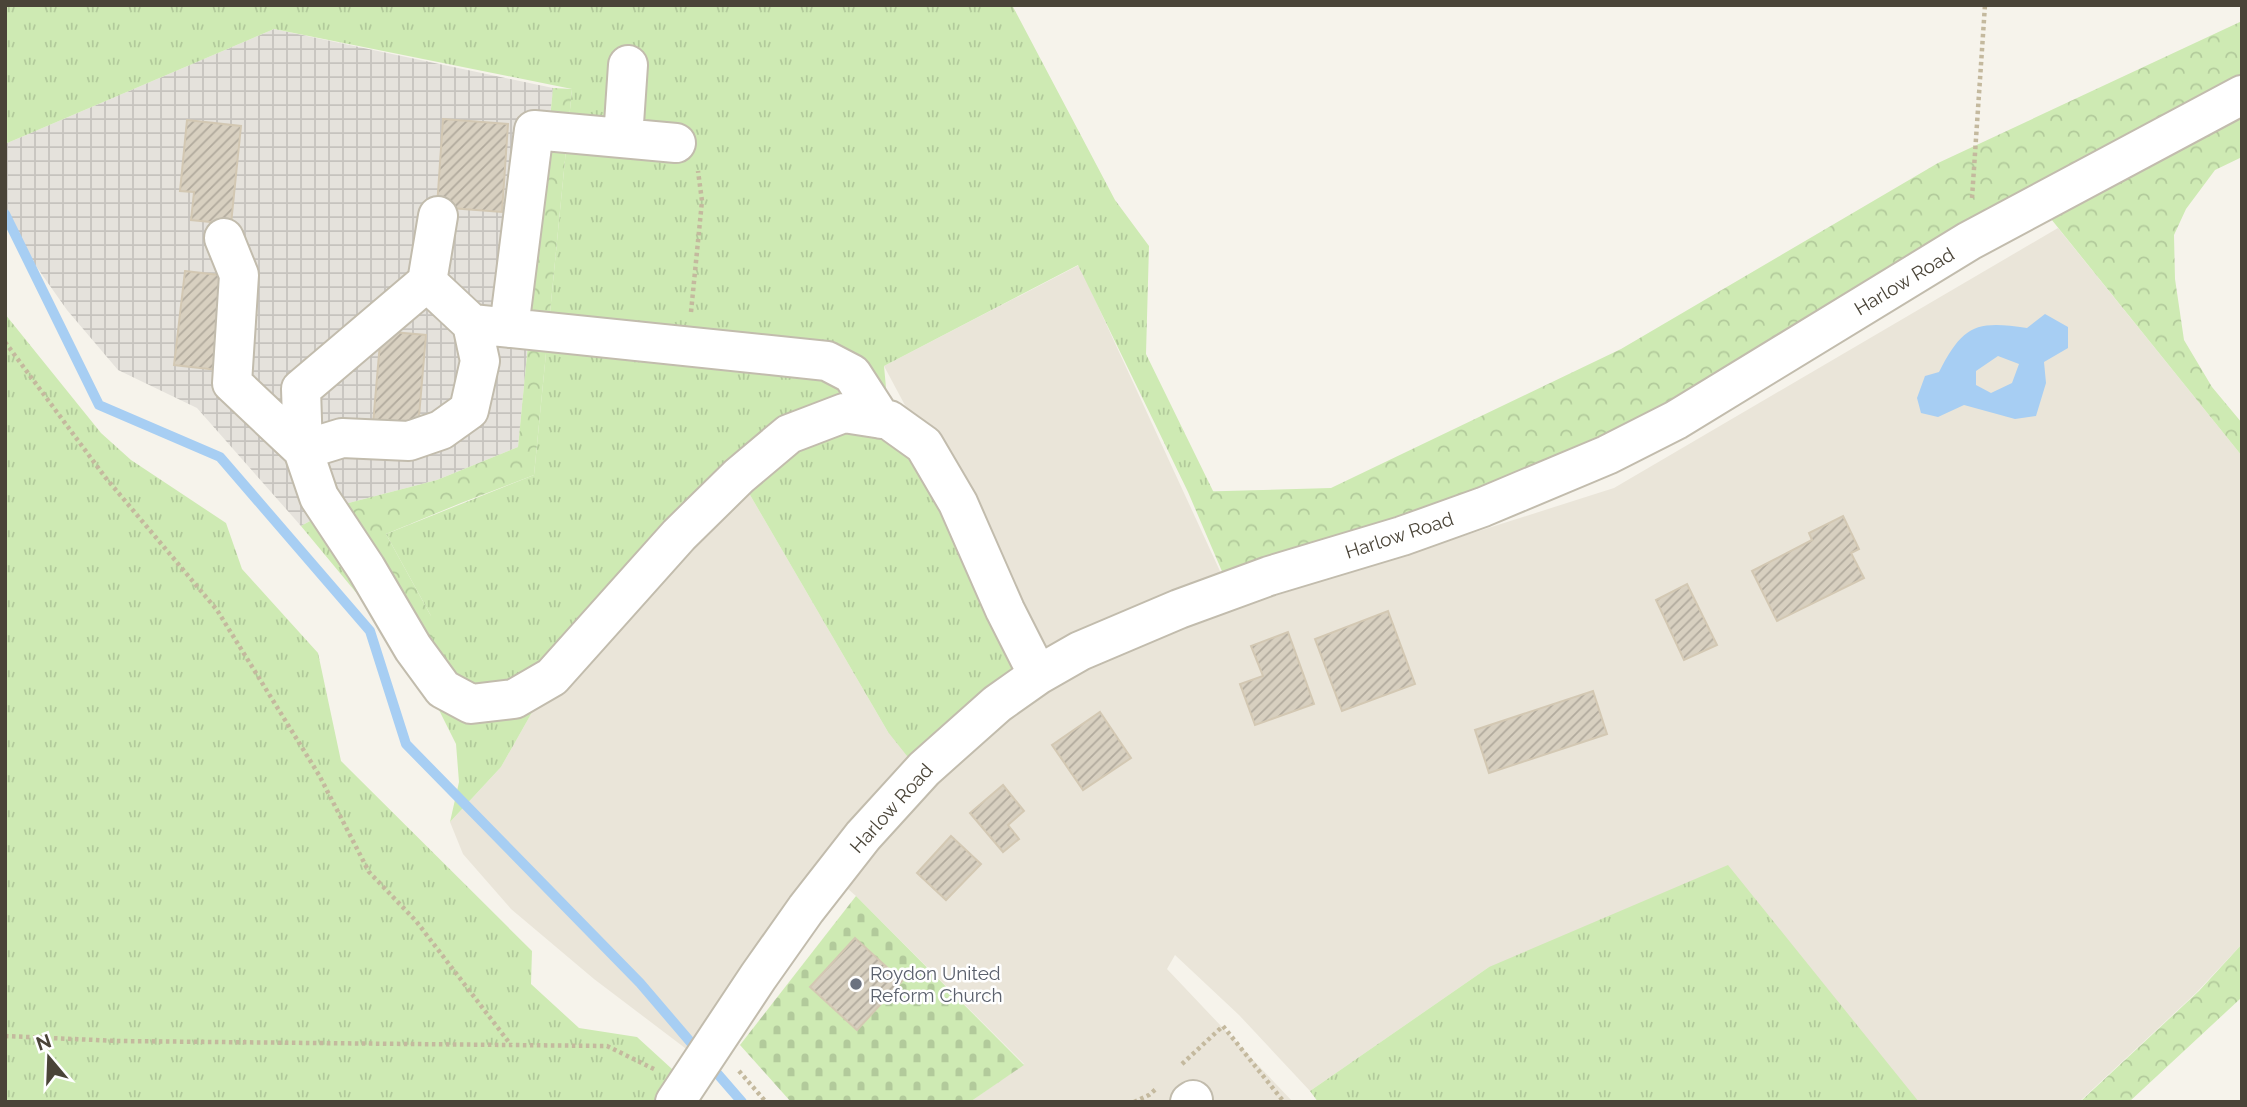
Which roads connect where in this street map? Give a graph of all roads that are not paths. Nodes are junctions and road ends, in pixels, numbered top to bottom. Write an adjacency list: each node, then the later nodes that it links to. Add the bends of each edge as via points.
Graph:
1 (628, 65): 3 (street)
2 (2242, 96): 11 (street, Harlow Road, via 1969,241 1676,420 1606,455 1460,516 1192,604 1080,651)
3 (624, 138): 4 (street); 8 (street, via 534,130)
4 (676, 143)
5 (438, 216): 7 (street)
6 (224, 238): 10 (street, via 239,275 232,383)
7 (427, 282): 8 (street); 10 (street, via 301,389)
8 (491, 326): 9 (street, via 827,361 852,374); 10 (street, via 469,410 441,430 409,441 342,438)
9 (881, 419): 10 (street, via 844,413 789,434 691,523 552,677 514,699 471,704 443,689 413,648 319,497); 11 (street, via 924,445 958,503)
10 (303, 450)
11 (1038, 675): 12 (street, Harlow Road, via 997,704 924,769 863,836 798,920)
12 (681, 1093)

